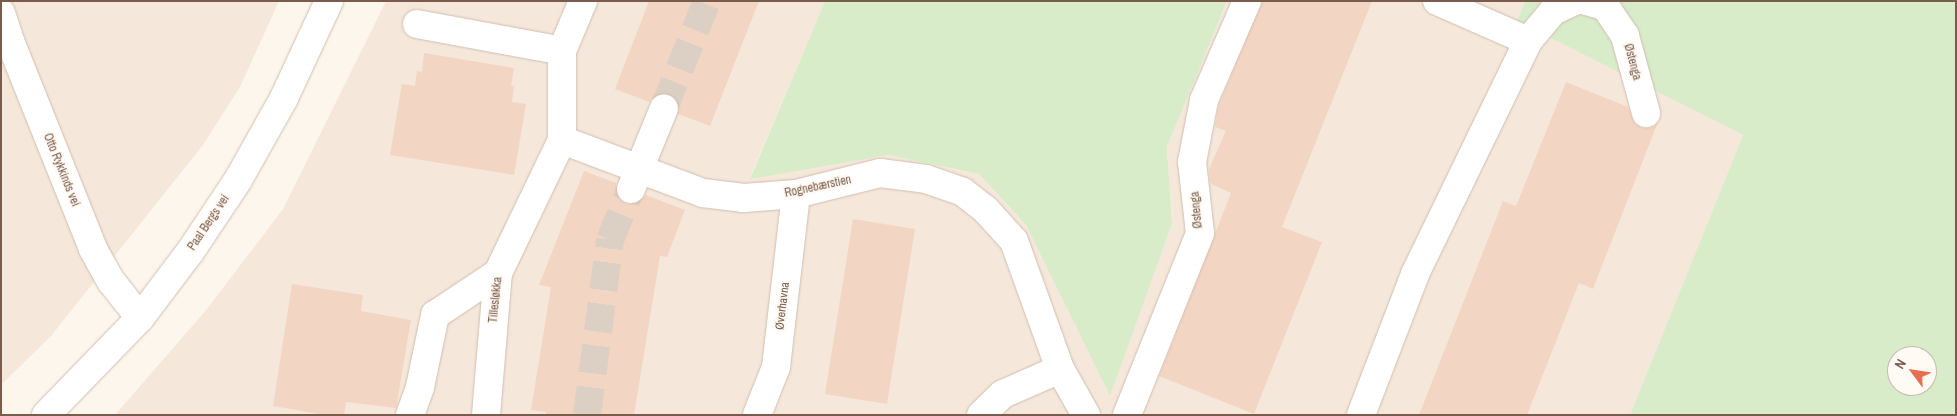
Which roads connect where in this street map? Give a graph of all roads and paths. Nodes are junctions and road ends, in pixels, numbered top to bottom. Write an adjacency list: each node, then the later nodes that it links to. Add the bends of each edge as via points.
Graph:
1 (329, 1): 17 (street, Paal Bergs vei, via 284,98 238,180 190,252)
2 (583, 1): 10 (street)
3 (1247, 1): 25 (street, Østenga, via 1204,100 1192,162 1200,232)
4 (1438, 1): 9 (street)
5 (1574, 1): 9 (street, via 1553,11)
6 (1586, 1): 12 (street, Østenga, via 1605,6 1625,36)
7 (1, 13): 17 (street, Otto Rykkinds vei, via 93,250 111,281)
8 (417, 24): 10 (street)
9 (1528, 41): 26 (street, via 1415,274)
10 (562, 51): 13 (street)
11 (664, 108): 14 (street)
12 (1646, 113)
13 (562, 140): 14 (street, Rognebærstien); 16 (street, Tillesløkka)
14 (635, 179): 15 (street, Rognebærstien, via 744,198)
15 (796, 194): 18 (street, Rognebærstien, via 880,173 926,179 962,192 985,209 1014,241); 22 (street, Øverhavna, via 776,367)
16 (498, 273): 20 (street, via 434,315 420,387); 21 (street, Tillesløkka)
17 (140, 318): 19 (street, Paal Bergs vei)
18 (1060, 369): 23 (street, via 1004,394); 24 (street, Rognebærstien)
19 (46, 415)
20 (410, 415)
21 (486, 415)
22 (757, 415)
23 (981, 415)
24 (1086, 415)
25 (1127, 415)
26 (1361, 415)

